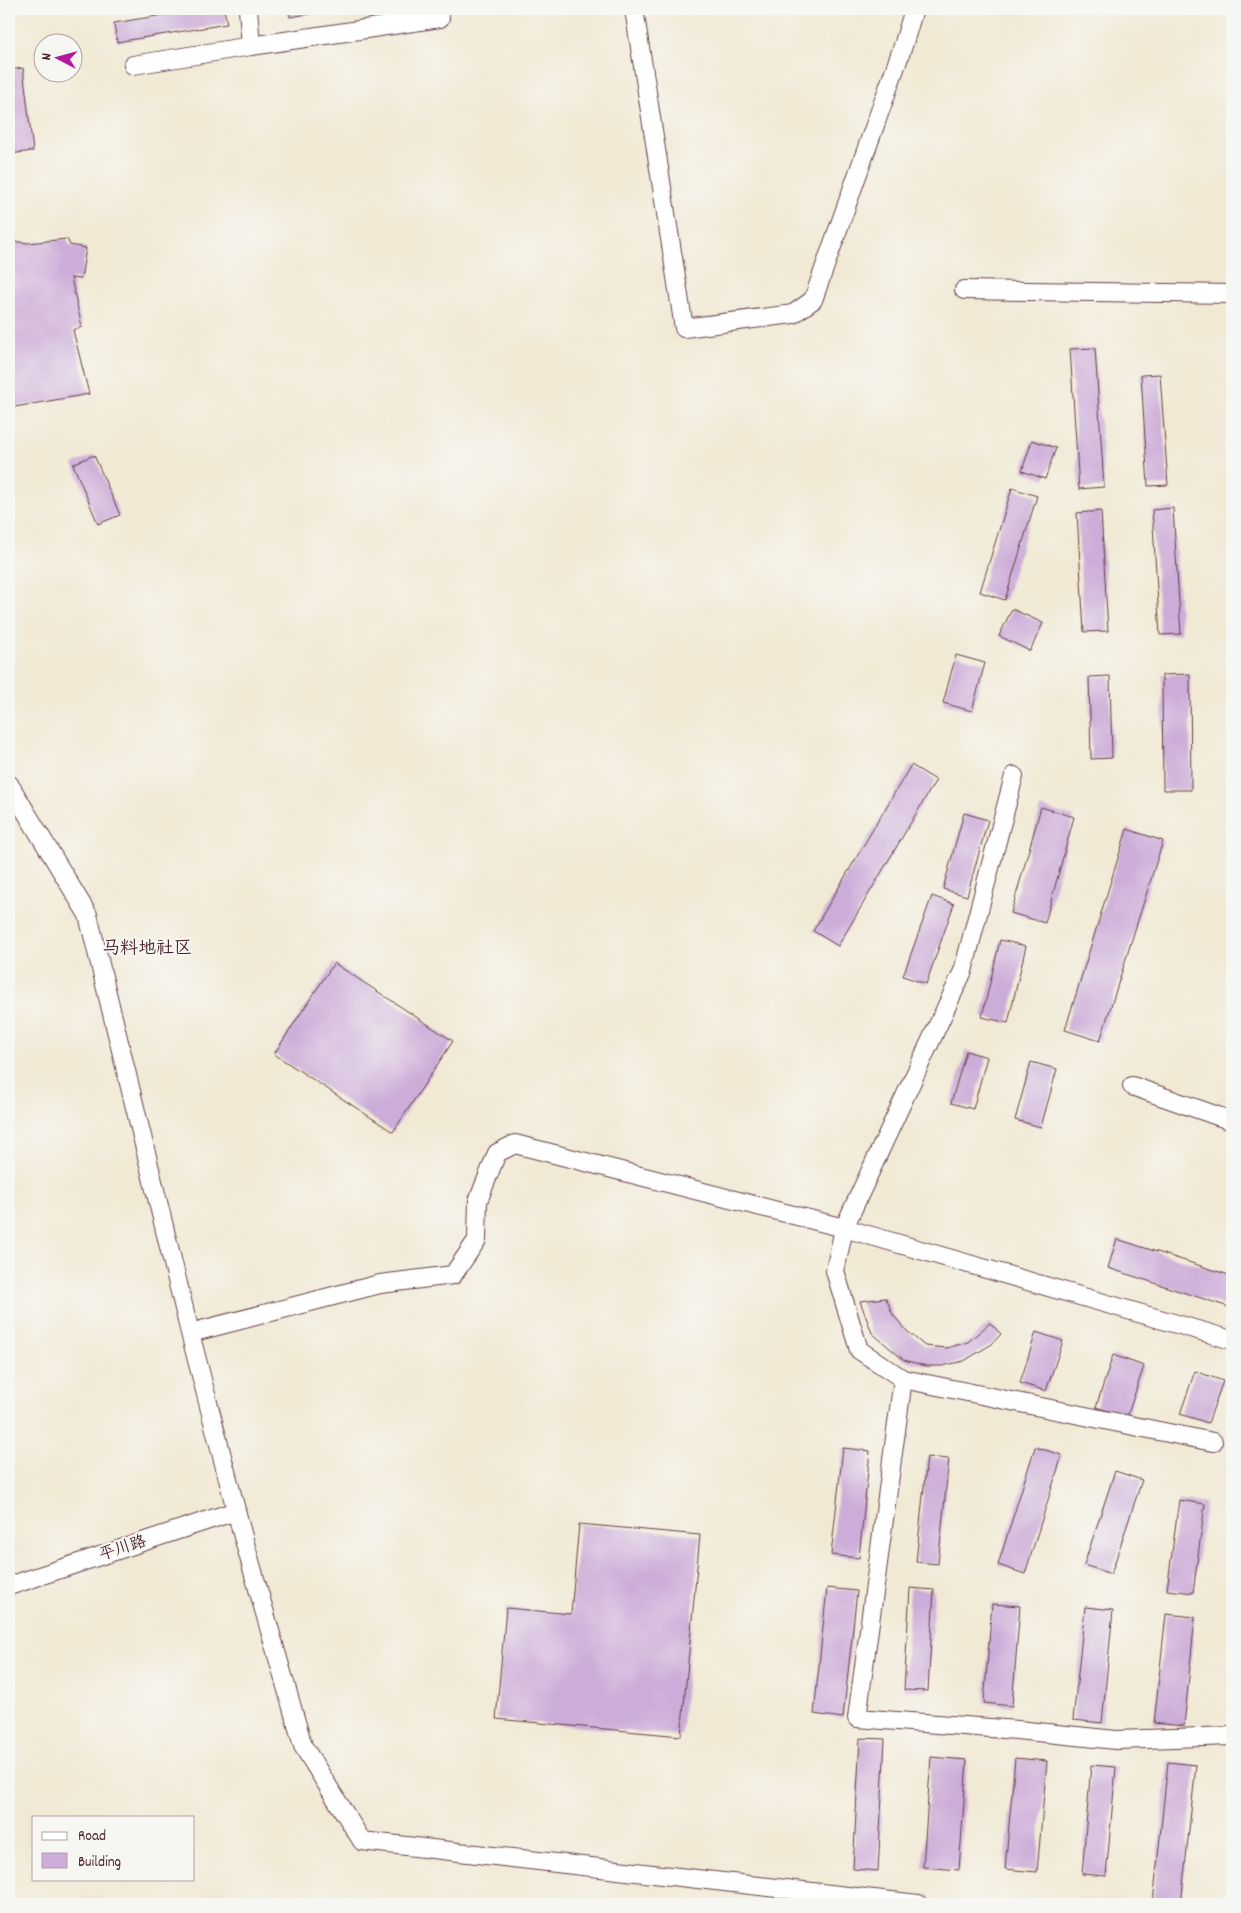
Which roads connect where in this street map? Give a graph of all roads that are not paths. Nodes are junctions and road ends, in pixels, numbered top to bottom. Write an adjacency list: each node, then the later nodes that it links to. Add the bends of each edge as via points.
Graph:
1 (248, 9): 5 (street)
2 (634, 9): 3 (street, via 684,328 793,314 813,300 904,46)
3 (914, 9)
4 (440, 18): 5 (street)
5 (251, 46): 6 (street)
6 (133, 64)
7 (964, 290): 8 (street)
8 (1232, 294)
9 (1014, 776): 13 (street, via 963,971)
10 (9, 784): 14 (street, via 88,915)
11 (1132, 1086): 12 (street)
12 (1232, 1121)
13 (844, 1228): 14 (street, via 515,1144 497,1152 478,1201 477,1240 454,1275 380,1284); 15 (street); 16 (street, via 835,1271 859,1350)
14 (190, 1333): 18 (street)
15 (1232, 1340)
16 (903, 1379): 17 (street); 20 (street, via 858,1718 1116,1740)
17 (1213, 1442)
18 (236, 1511): 19 (street, 平川路); 21 (street, via 303,1746 362,1841)
19 (9, 1586)
20 (1232, 1736)
21 (918, 1904)

